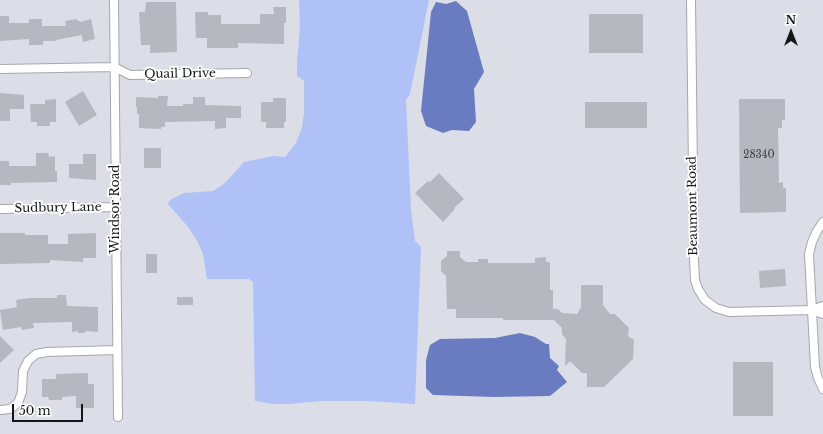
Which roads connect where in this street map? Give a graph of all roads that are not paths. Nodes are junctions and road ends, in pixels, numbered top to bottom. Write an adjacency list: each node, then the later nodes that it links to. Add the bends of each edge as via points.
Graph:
1 (114, 0): 3 (street, Windsor Road)
2 (690, 0): 10 (street, Beaumont Road, via 694,259 698,289 705,300 716,308 729,312)
3 (114, 67): 4 (street); 5 (street, Quail Drive, via 130,75); 6 (street, Windsor Road)
4 (0, 69)
5 (247, 74)
6 (116, 207): 7 (street, Sudbury Lane); 12 (street, Windsor Road)
7 (0, 209)
8 (823, 222): 10 (street, via 812,242 810,254)
9 (823, 306): 10 (street, Beaumont Road)
10 (812, 310): 11 (street, Beaumont Road); 13 (street, via 815,367)
11 (823, 314)
12 (116, 350): 14 (street, via 36,354 28,361 23,371 22,392 18,402 10,409); 15 (street, Windsor Road)
13 (823, 389)
14 (0, 410)
15 (118, 418)

